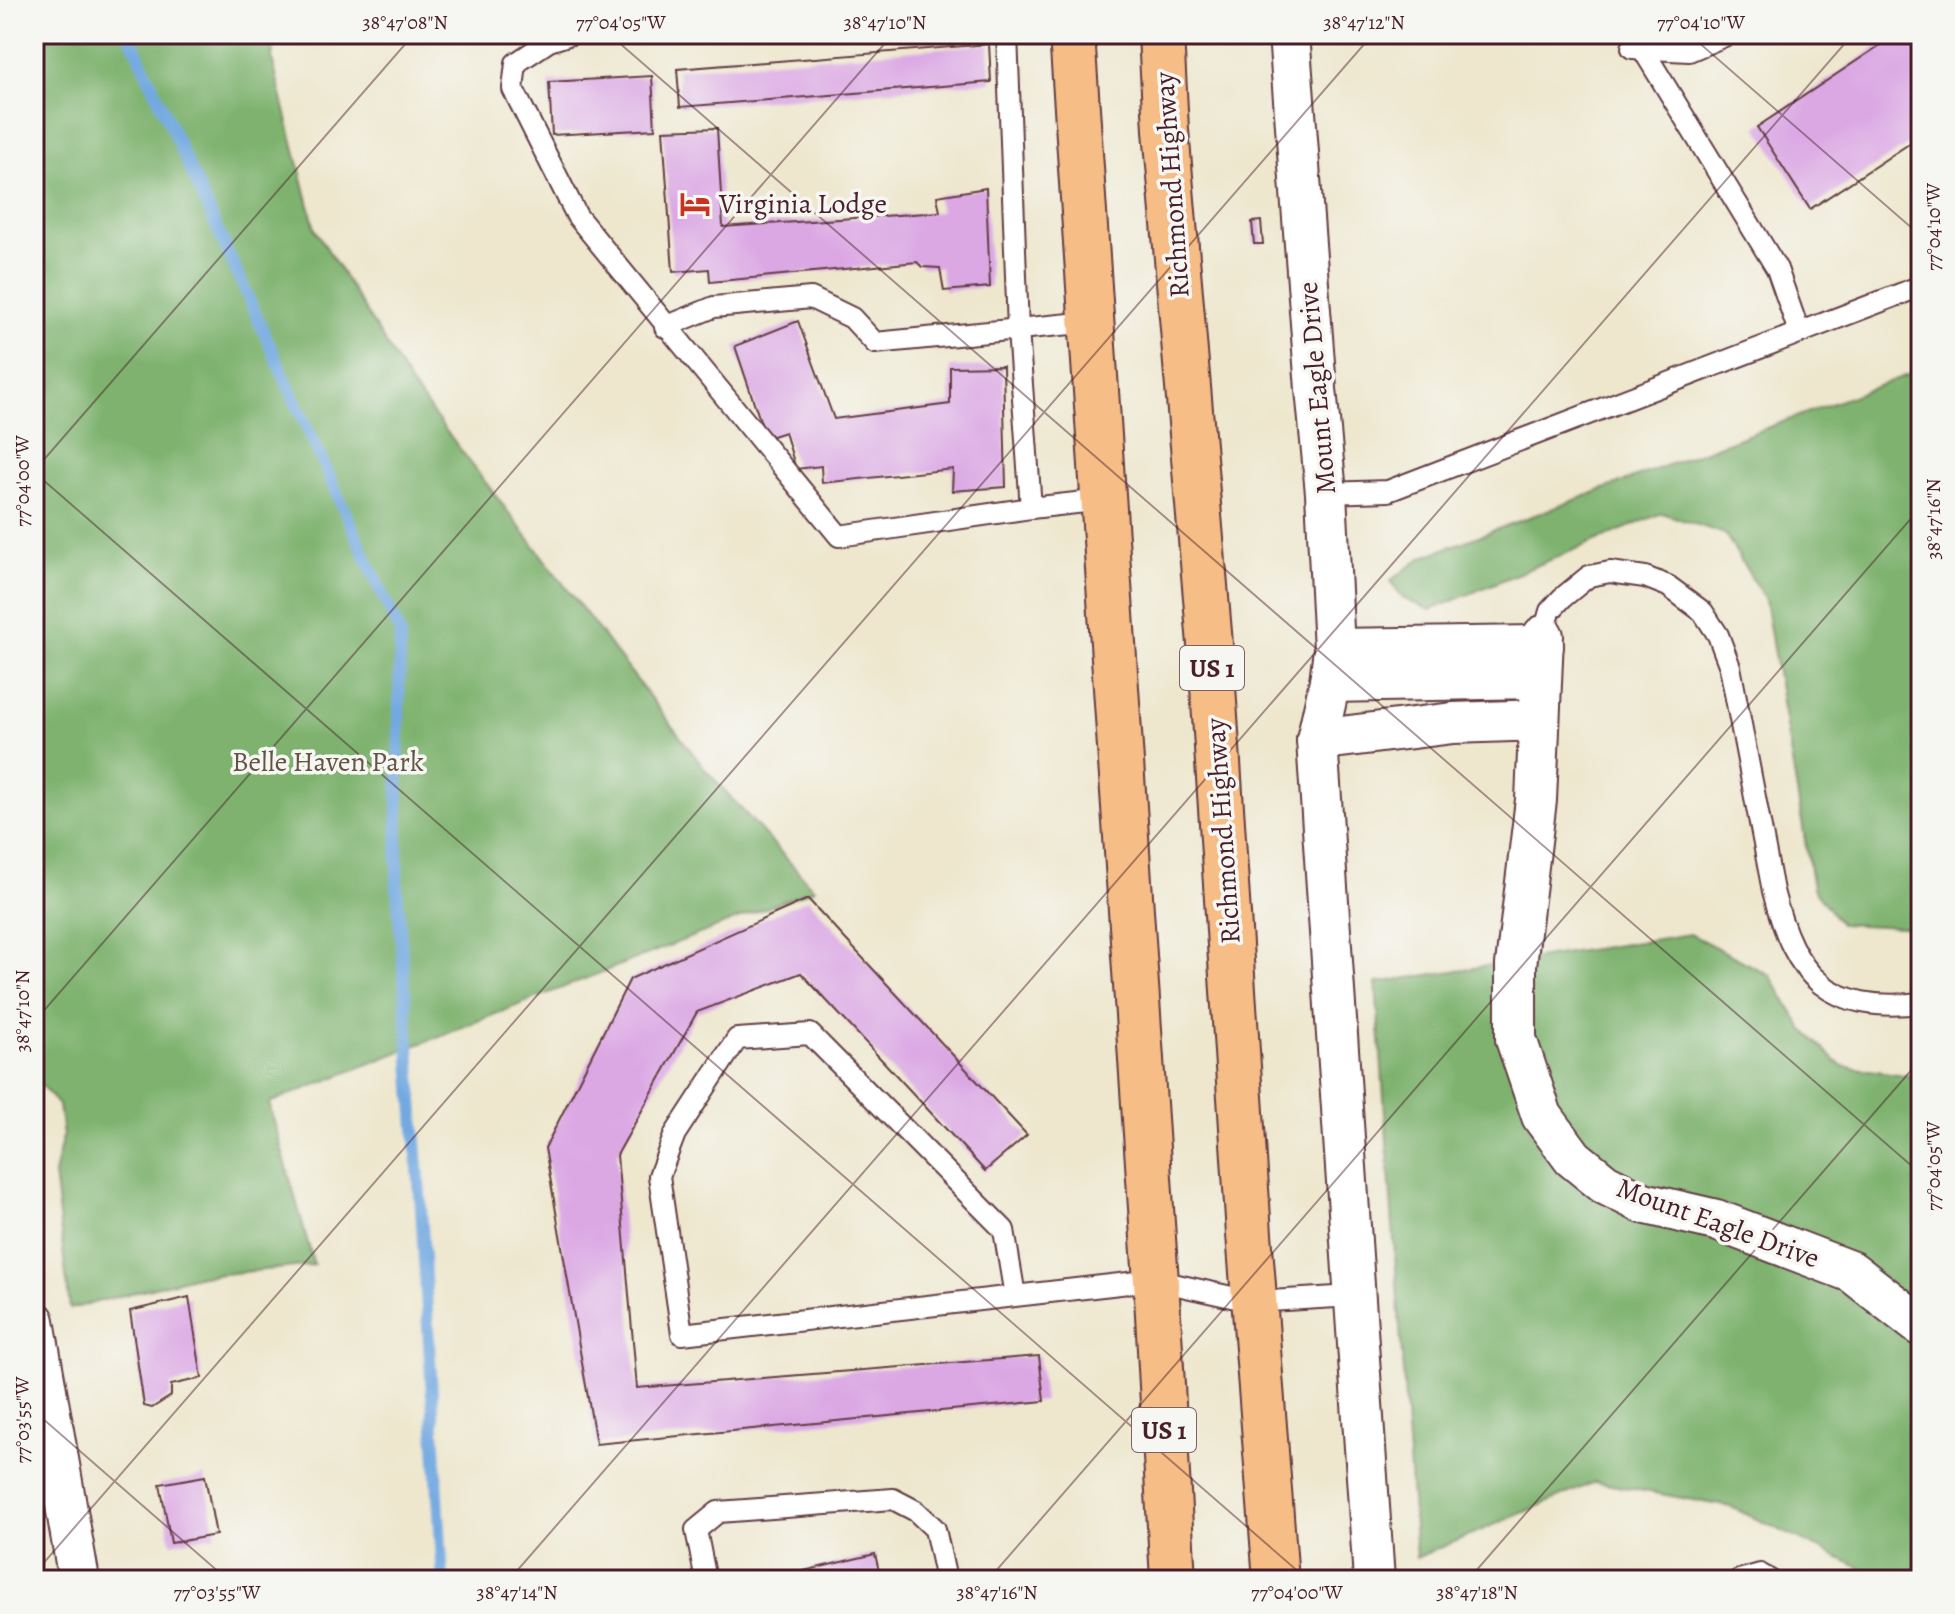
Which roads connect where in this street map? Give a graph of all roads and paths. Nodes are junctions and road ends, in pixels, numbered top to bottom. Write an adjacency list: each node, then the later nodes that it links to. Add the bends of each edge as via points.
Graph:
1 (571, 34): 9 (lane, via 549,41 516,63 513,89 577,216)
2 (1007, 34): 10 (lane)
3 (1072, 34): 8 (highway, US 1)
4 (1161, 34): 23 (highway, Richmond Highway / US 1, via 1211,656)
5 (1289, 34): 12 (street, Mount Eagle Drive)
6 (1729, 34): 11 (lane, via 1689,51 1635,48 1777,269)
7 (1921, 286): 11 (lane)
8 (1091, 322): 10 (lane); 13 (highway, US 1)
9 (665, 327): 10 (lane, via 714,307 811,298 852,318 875,343); 14 (lane, via 839,536)
10 (1018, 330): 14 (lane)
11 (1799, 332): 12 (lane, via 1388,491)
12 (1326, 493): 16 (street, Mount Eagle Drive)
13 (1103, 500): 14 (lane); 20 (highway, US 1)
14 (1031, 508)
15 (1542, 654): 16 (street); 17 (street, Mount Eagle Drive); 19 (lane, via 1550,611 1589,576 1610,572 1645,577 1668,586 1703,612 1730,667 1773,891 1797,959 1842,997 1864,1004)
16 (1332, 665): 18 (street, Mount Eagle Drive)
17 (1539, 720): 18 (street, via 1453,723); 25 (street, Mount Eagle Drive, via 1536,800 1516,965 1516,1039 1542,1116 1573,1158 1605,1184 1643,1203 1716,1220 1852,1272)
18 (1317, 740): 22 (street, Mount Eagle Drive)
19 (1921, 1003)
20 (1155, 1280): 21 (lane); 23 (lane); 29 (highway, US 1)
21 (1015, 1296): 21 (lane, via 682,1334 659,1176 675,1134 737,1039 810,1034 1004,1230)
22 (1353, 1296): 23 (lane); 31 (street, Mount Eagle Drive)
23 (1254, 1302): 30 (highway, Richmond Highway / US 1)
24 (34, 1321): 26 (street)
25 (1921, 1326)
26 (79, 1580)
27 (706, 1580): 28 (lane, via 696,1530 718,1512 893,1499 935,1529)
28 (946, 1580)
29 (1173, 1580)
30 (1276, 1580)
31 (1374, 1580)
32 (1739, 1580): 33 (lane, via 1760,1574)
33 (1770, 1580)

